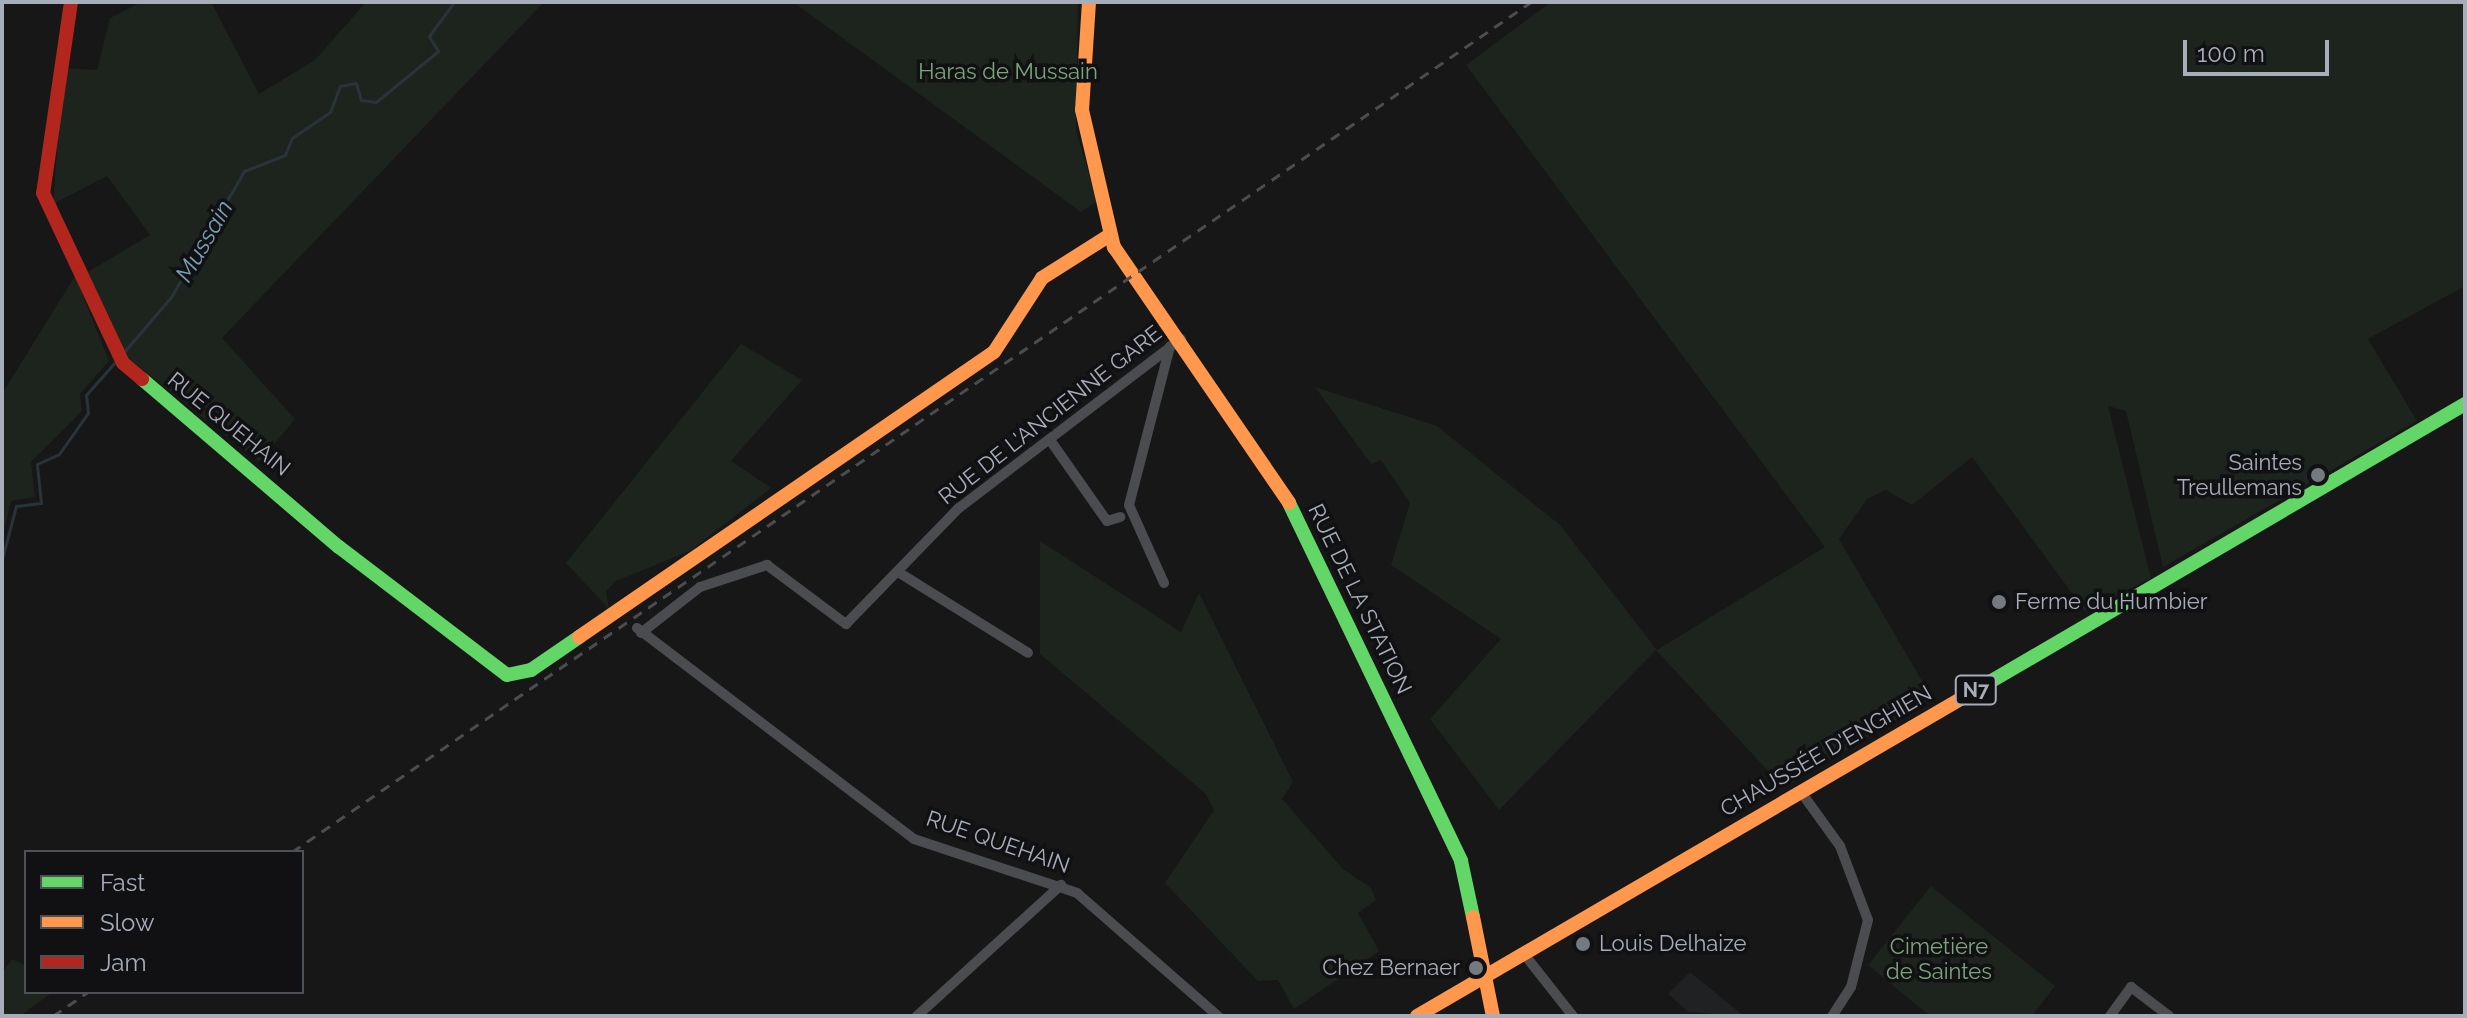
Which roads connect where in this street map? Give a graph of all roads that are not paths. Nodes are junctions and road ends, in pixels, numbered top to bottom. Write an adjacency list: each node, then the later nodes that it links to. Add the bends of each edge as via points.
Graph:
1 (71, 2): 3 (street, RUE QUEHAIN, via 43,193 120,359 497,671 531,670 994,352 1042,278)
2 (1089, 2): 3 (street, RUE DE LA STATION, via 1082,110)
3 (1110, 235): 4 (street, RUE DE LA STATION)
4 (1176, 342): 6 (street, RUE DE L'ANCIENNE GARE); 9 (street, via 1129,505); 15 (street, RUE DE LA STATION, via 1295,512 1461,861)
5 (2465, 404): 12 (street, CHAUSSÉE D'ENGHIEN / N7)
6 (1050, 440): 7 (street, via 1107,521); 8 (street, RUE DE L'ANCIENNE GARE, via 959,508)
7 (1120, 517)
8 (898, 572): 10 (street, RUE DE L'ANCIENNE GARE, via 846,624 767,565 700,587); 11 (street)
9 (1164, 583)
10 (639, 630): 13 (street, RUE QUEHAIN, via 914,839)
11 (1028, 653)
12 (1801, 792): 14 (street, CHAUSSÉE D'ENGHIEN / N7); 21 (street, via 1840,846 1868,920 1856,974)
13 (1061, 885): 16 (street); 17 (street, RUE QUEHAIN)
14 (1524, 954): 15 (street, CHAUSSÉE D'ENGHIEN / N7); 20 (street)
15 (1486, 975): 18 (street, CHAUSSÉE D'ENGHIEN / N7); 19 (street, RUE DE LA STATION)
16 (917, 1016)
17 (1218, 1016)
18 (1417, 1016)
19 (1493, 1016)
20 (1573, 1016)
21 (1832, 1016)
22 (2110, 1016): 23 (street, via 2131,987)
23 (2169, 1016)

